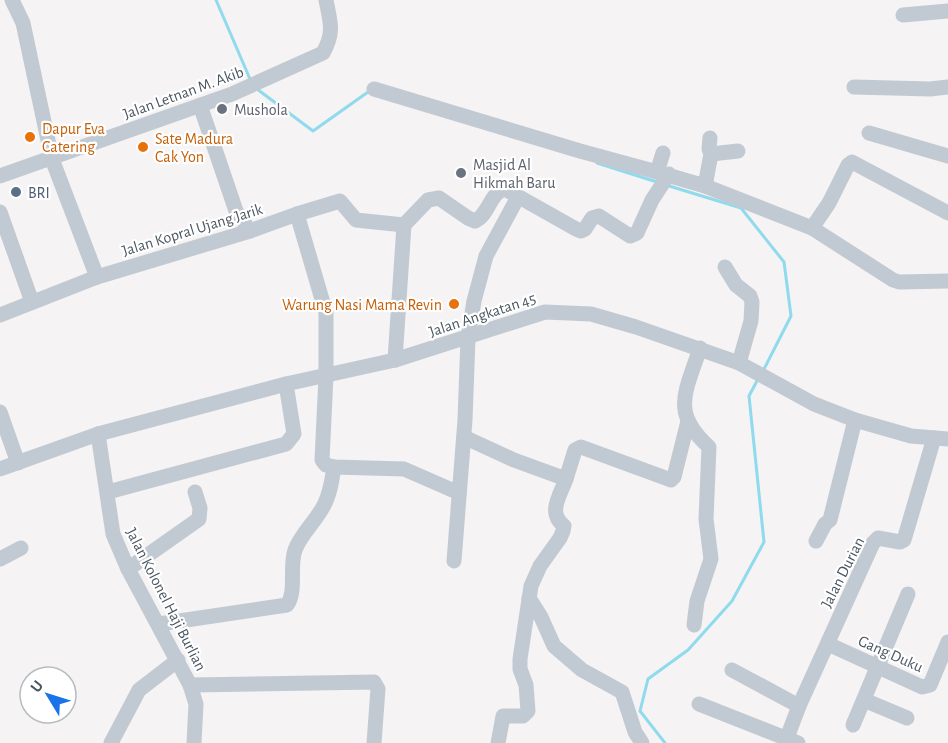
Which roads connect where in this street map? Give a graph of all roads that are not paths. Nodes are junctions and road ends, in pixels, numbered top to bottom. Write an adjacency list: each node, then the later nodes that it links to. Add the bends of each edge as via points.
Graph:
1 (12, 0): 15 (street, via 23,23)
2 (326, 0): 8 (street, Jalan Letnan M. Akib, via 331,24 330,40 323,53)
3 (948, 11): 4 (street)
4 (903, 15)
5 (854, 87): 6 (street)
6 (948, 87)
7 (374, 89): 16 (street)
8 (200, 105): 15 (street, Jalan Letnan M. Akib); 25 (street, via 236,211)
9 (869, 133): 14 (street)
10 (710, 138): 13 (street)
11 (738, 151): 13 (street)
12 (663, 153): 16 (street)
13 (711, 154): 18 (street)
14 (948, 156)
15 (52, 159): 17 (street, Jalan Letnan M. Akib); 27 (street)
16 (665, 175): 18 (street); 19 (street, via 637,233 630,236 599,216 581,231)
17 (0, 176)
18 (705, 186): 24 (street)
19 (518, 197): 23 (street, via 501,189 475,221 434,198); 31 (street, via 486,256)
20 (0, 212): 29 (street)
21 (948, 213): 24 (street, via 852,162)
22 (297, 214): 23 (street, Jalan Kopral Ujang Jarik, via 340,201 356,220); 25 (street, Jalan Kopral Ujang Jarik); 35 (street, via 326,313)
23 (404, 225): 33 (street)
24 (812, 228): 28 (street, via 893,280)
25 (250, 231): 27 (street, Jalan Kopral Ujang Jarik)
26 (725, 267): 34 (street, via 752,302)
27 (97, 277): 29 (street, Jalan Kopral Ujang Jarik)
28 (948, 281)
29 (32, 302): 30 (street, Jalan Kopral Ujang Jarik)
30 (0, 315)
31 (468, 338): 32 (street, Jalan Angkatan 45, via 545,312 575,312); 33 (street, Jalan Angkatan 45); 41 (street)
32 (700, 348): 34 (street, Jalan Angkatan 45); 39 (street, via 683,402)
33 (395, 360): 35 (street, Jalan Angkatan 45)
34 (746, 366): 38 (street, Jalan Angkatan 45, via 814,404)
35 (326, 375): 36 (street, Jalan Angkatan 45); 44 (street, via 321,455 326,465)
36 (286, 384): 40 (street, Jalan Angkatan 45); 47 (street, via 294,434 286,444)
37 (0, 412): 43 (street)
38 (855, 420): 42 (street, Jalan Angkatan 45, via 911,436); 50 (street, via 830,520)
39 (688, 421): 46 (street, via 671,480 581,447 575,450); 58 (street, via 710,450 706,519 711,560 697,601)
40 (98, 434): 43 (street, Jalan Angkatan 45); 47 (street, Jalan Kolonel Haji Burlian)
41 (464, 437): 46 (street); 49 (street)
42 (941, 439): 60 (street, Jalan Durian, via 904,540 878,538 873,543)
43 (18, 463): 45 (street, Jalan Angkatan 45)
44 (334, 467): 49 (street, via 404,469); 57 (street, via 323,508 294,551 287,605)
45 (0, 469)
46 (566, 479): 56 (street, via 555,511 563,531 540,566)
47 (108, 492): 54 (street, Jalan Kolonel Haji Burlian, via 113,534)
48 (195, 492): 54 (street, via 199,519)
49 (459, 493): 53 (street)
50 (816, 541)
51 (21, 548): 52 (street)
52 (0, 559)
53 (454, 561)
54 (128, 569): 57 (street, Jalan Kolonel Haji Burlian)
55 (908, 594): 62 (street)
56 (529, 598): 74 (street, via 520,658 528,711 523,716 503,716); 75 (street, via 554,646 582,670 622,692)
57 (159, 624): 61 (street, Jalan Kolonel Haji Burlian)
58 (694, 625)
59 (948, 642): 62 (street, Gang Duku, via 930,685 922,687)
60 (828, 644): 62 (street, Gang Duku); 67 (street, Jalan Durian)
61 (178, 660): 64 (street, Jalan Kolonel Haji Burlian); 71 (street, via 139,690)
62 (878, 667): 65 (street)
63 (732, 670): 67 (street)
64 (190, 685): 72 (street, Jalan Kolonel Haji Burlian, via 196,704); 73 (street, via 374,682 378,688)
65 (864, 700): 68 (street); 69 (street)
66 (699, 704): 70 (street)
67 (799, 706): 70 (street, Jalan Durian)
68 (907, 718)
69 (853, 725)
70 (790, 742)
71 (111, 743)
72 (194, 743)
73 (374, 743)
74 (498, 743)
75 (642, 743)

